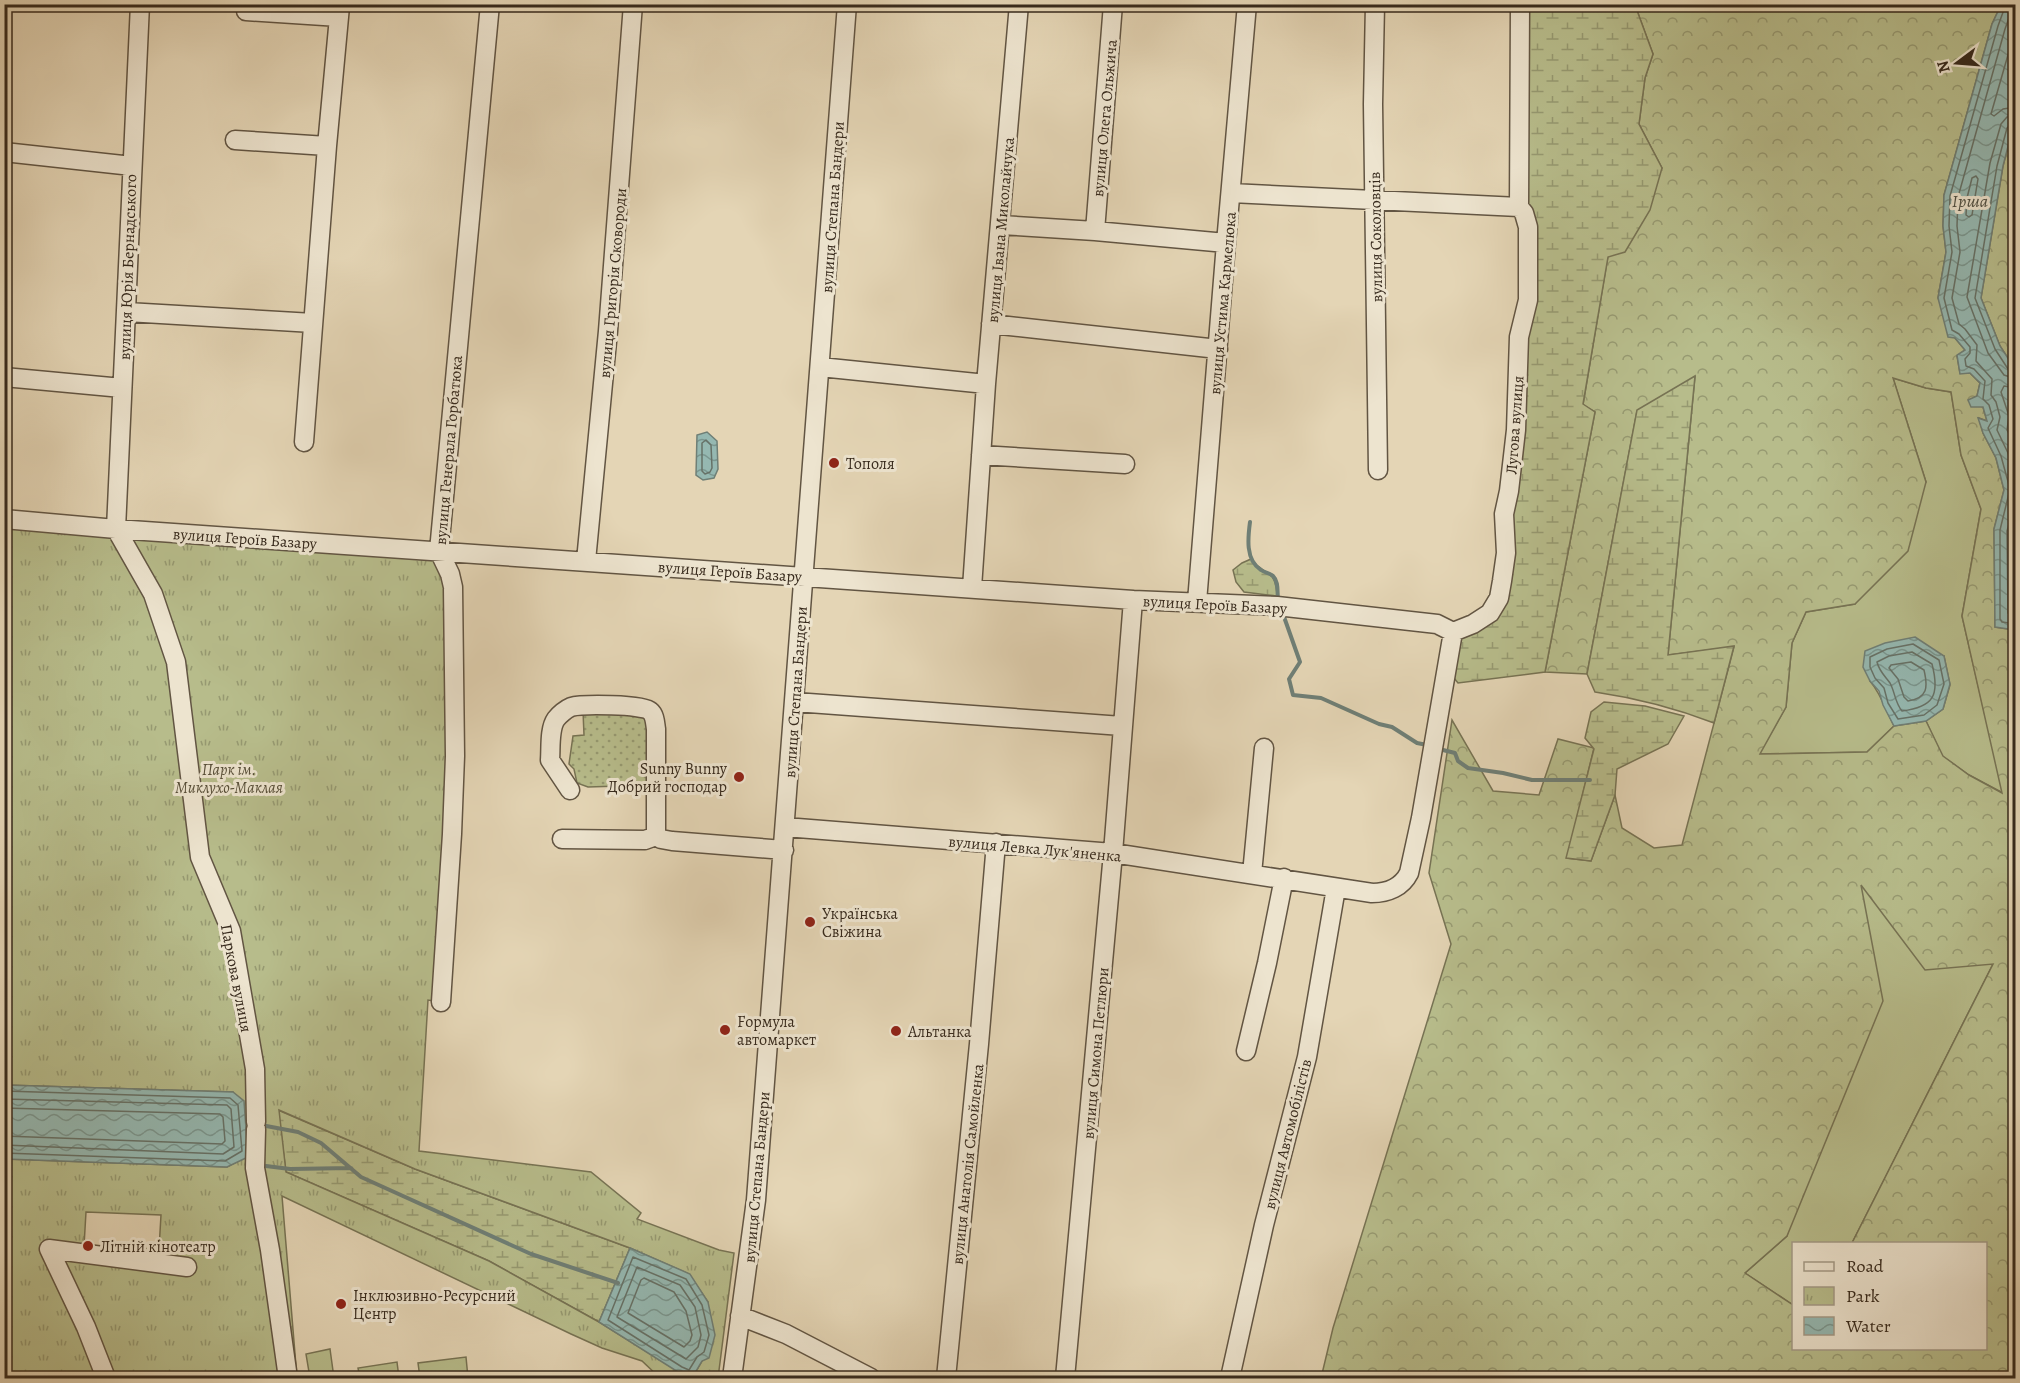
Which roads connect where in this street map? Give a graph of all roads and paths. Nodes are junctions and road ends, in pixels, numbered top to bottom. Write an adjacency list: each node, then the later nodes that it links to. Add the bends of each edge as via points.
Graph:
1 (140, 4): 15 (street, вулиця Юрія Бернадського)
2 (490, 4): 36 (street, вулиця Генерала Горбатюка)
3 (633, 4): 37 (street, вулиця Григорія Сковороди)
4 (847, 4): 26 (street, вулиця Степана Бандери)
5 (1019, 4): 19 (street, вулиця Івана Миколайчука)
6 (1113, 4): 20 (street, вулиця Олега Ольжича)
7 (1247, 4): 16 (street, вулиця Устима Кармелюка)
8 (1375, 4): 17 (street, вулиця Соколовців)
9 (1520, 4): 18 (street, Лугова вулиця)
10 (246, 11): 11 (street)
11 (339, 11): 13 (street)
12 (235, 140): 13 (street)
13 (327, 146): 23 (street)
14 (4, 153): 15 (street)
15 (132, 166): 22 (street, вулиця Юрія Бернадського)
16 (1231, 193): 17 (street); 21 (street, вулиця Устима Кармелюка)
17 (1374, 199): 18 (street); 33 (street, вулиця Соколовців)
18 (1519, 207): 42 (street, Лугова вулиця, via 1528,227 1528,294 1519,337 1517,420 1504,514 1506,553 1502,581 1499,598 1490,613)
19 (1000, 225): 20 (street); 24 (street, вулиця Івана Миколайчука)
20 (1095, 231): 21 (street)
21 (1226, 243): 25 (street, вулиця Устима Кармелюка)
22 (127, 312): 23 (street); 29 (street, вулиця Юрія Бернадського)
23 (313, 323): 30 (street)
24 (991, 324): 25 (street); 28 (street, вулиця Івана Миколайчука)
25 (1218, 349): 41 (street, вулиця Устима Кармелюка)
26 (820, 367): 28 (street); 38 (street, вулиця Степана Бандери)
27 (4, 377): 29 (street)
28 (986, 384): 31 (street, вулиця Івана Миколайчука)
29 (122, 388): 35 (street, вулиця Юрія Бернадського)
30 (304, 442)
31 (981, 455): 32 (street); 39 (street, вулиця Івана Миколайчука)
32 (1125, 464)
33 (1378, 470)
34 (4, 519): 35 (street, вулиця Героїв Базару)
35 (116, 529): 36 (street, вулиця Героїв Базару); 61 (street, Паркова вулиця, via 153,594 176,662 200,857 231,931 255,1069 255,1168)
36 (438, 551): 37 (street, вулиця Героїв Базару); 56 (street, вулиця Генерала Горбатюка, via 453,587 455,745)
37 (586, 561): 38 (street, вулиця Героїв Базару)
38 (804, 576): 39 (street, вулиця Героїв Базару); 43 (street, вулиця Степана Бандери)
39 (972, 588): 40 (street, вулиця Героїв Базару)
40 (1133, 600): 41 (street, вулиця Героїв Базару); 44 (street, вулиця Симона Петлюри)
41 (1197, 602): 42 (street, вулиця Героїв Базару, via 1393,618 1437,624)
42 (1453, 632): 55 (street, вулиця Левка Лук'яненка, via 1408,873 1399,886 1379,893)
43 (795, 702): 44 (street); 47 (street, вулиця Степана Бандери)
44 (1122, 726): 52 (street, вулиця Симона Петлюри)
45 (1264, 748): 53 (street)
46 (570, 790): 48 (street, via 550,760 555,720 571,707 648,709 656,729)
47 (786, 827): 50 (street, вулиця Левка Лук'яненка); 51 (street, вулиця Степана Бандери)
48 (656, 836): 49 (street, via 645,840); 51 (street, via 672,841)
49 (562, 839)
50 (996, 843): 52 (street, вулиця Левка Лук'яненка); 64 (street, вулиця Анатолія Самойленка)
51 (784, 850): 59 (street, вулиця Степана Бандери, via 756,1200)
52 (1113, 853): 53 (street, вулиця Левка Лук'яненка); 65 (street, вулиця Симона Петлюри)
53 (1252, 874): 54 (street, вулиця Левка Лук'яненка)
54 (1284, 878): 55 (street, вулиця Левка Лук'яненка); 57 (street)
55 (1336, 888): 66 (street, вулиця Автомобілістів, via 1307,1057)
56 (441, 1002)
57 (1246, 1051)
58 (188, 1267): 60 (street, via 49,1249)
59 (741, 1316): 62 (street, вулиця Степана Бандери); 63 (street, via 786,1334)
60 (106, 1378)
61 (288, 1378)
62 (732, 1378)
63 (871, 1378)
64 (946, 1378)
65 (1065, 1378)
66 (1230, 1378)

